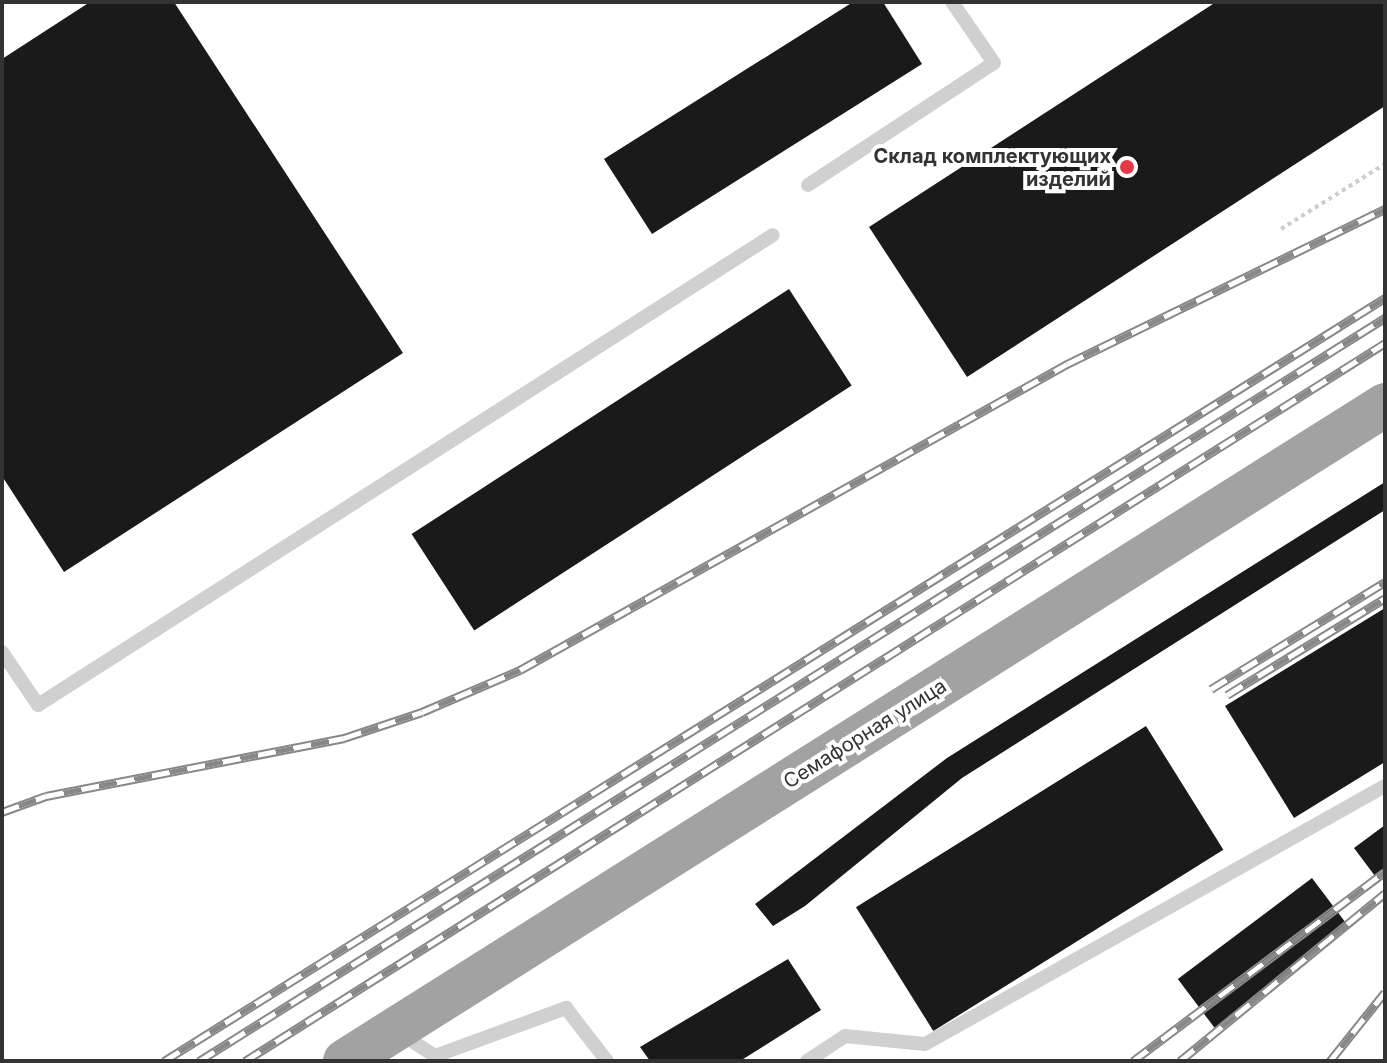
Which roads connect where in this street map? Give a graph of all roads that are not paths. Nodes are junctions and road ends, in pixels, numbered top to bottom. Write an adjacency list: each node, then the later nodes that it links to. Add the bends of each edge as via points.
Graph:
1 (952, 2): 2 (lane, via 994,63)
2 (808, 185)
3 (773, 235): 5 (lane, via 38,705)
4 (1385, 405): 7 (highway, Семафорная улица)
5 (2, 652)
6 (1385, 786): 10 (lane, via 925,1044 845,1036)
7 (395, 1030): 8 (highway, Семафорная улица); 9 (lane, via 435,1056 566,1008)
8 (345, 1061)
9 (607, 1061)
10 (807, 1061)

